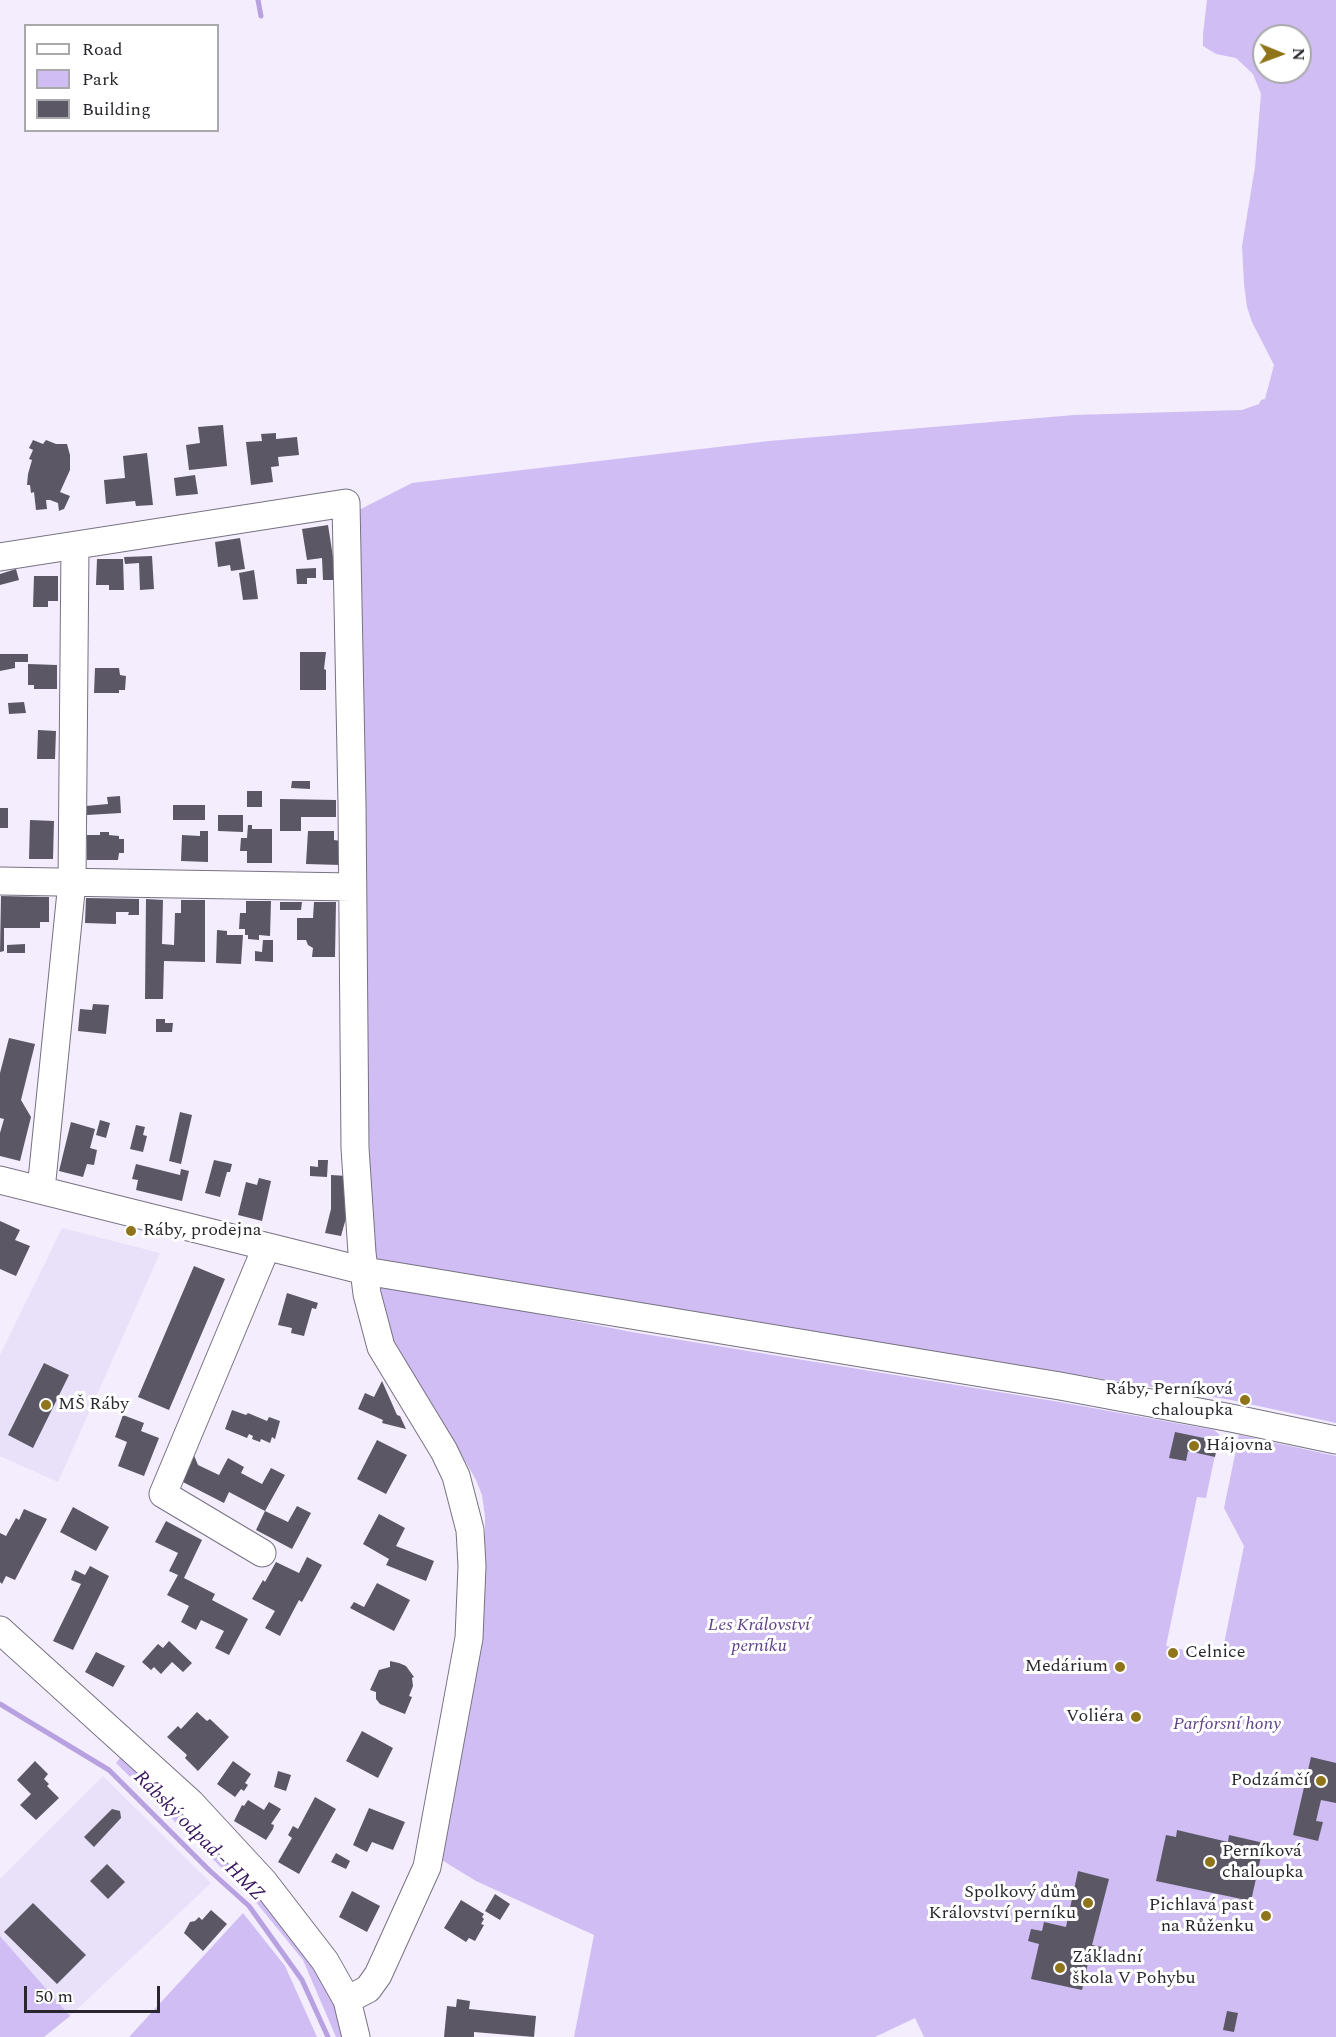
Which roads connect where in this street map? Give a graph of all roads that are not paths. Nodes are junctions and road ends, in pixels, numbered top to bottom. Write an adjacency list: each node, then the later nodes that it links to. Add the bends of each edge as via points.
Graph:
1 (75, 546): 2 (street); 4 (street); 5 (street, via 346,503)
2 (0, 557)
3 (0, 881): 4 (street)
4 (72, 882): 5 (street); 7 (street)
5 (352, 887): 9 (street, via 355,1148)
6 (0, 1180): 7 (street)
7 (41, 1190): 8 (street)
8 (266, 1248): 9 (street); 11 (street, via 163,1494)
9 (364, 1271): 10 (street, via 1060,1386); 13 (street, via 381,1347 456,1476 471,1530 472,1604 427,1867 378,1975 368,1989)
10 (1336, 1440)
11 (262, 1553)
12 (0, 1630): 13 (street, via 191,1803 264,1882 325,1961)
13 (347, 2000): 14 (street)
14 (356, 2037)

